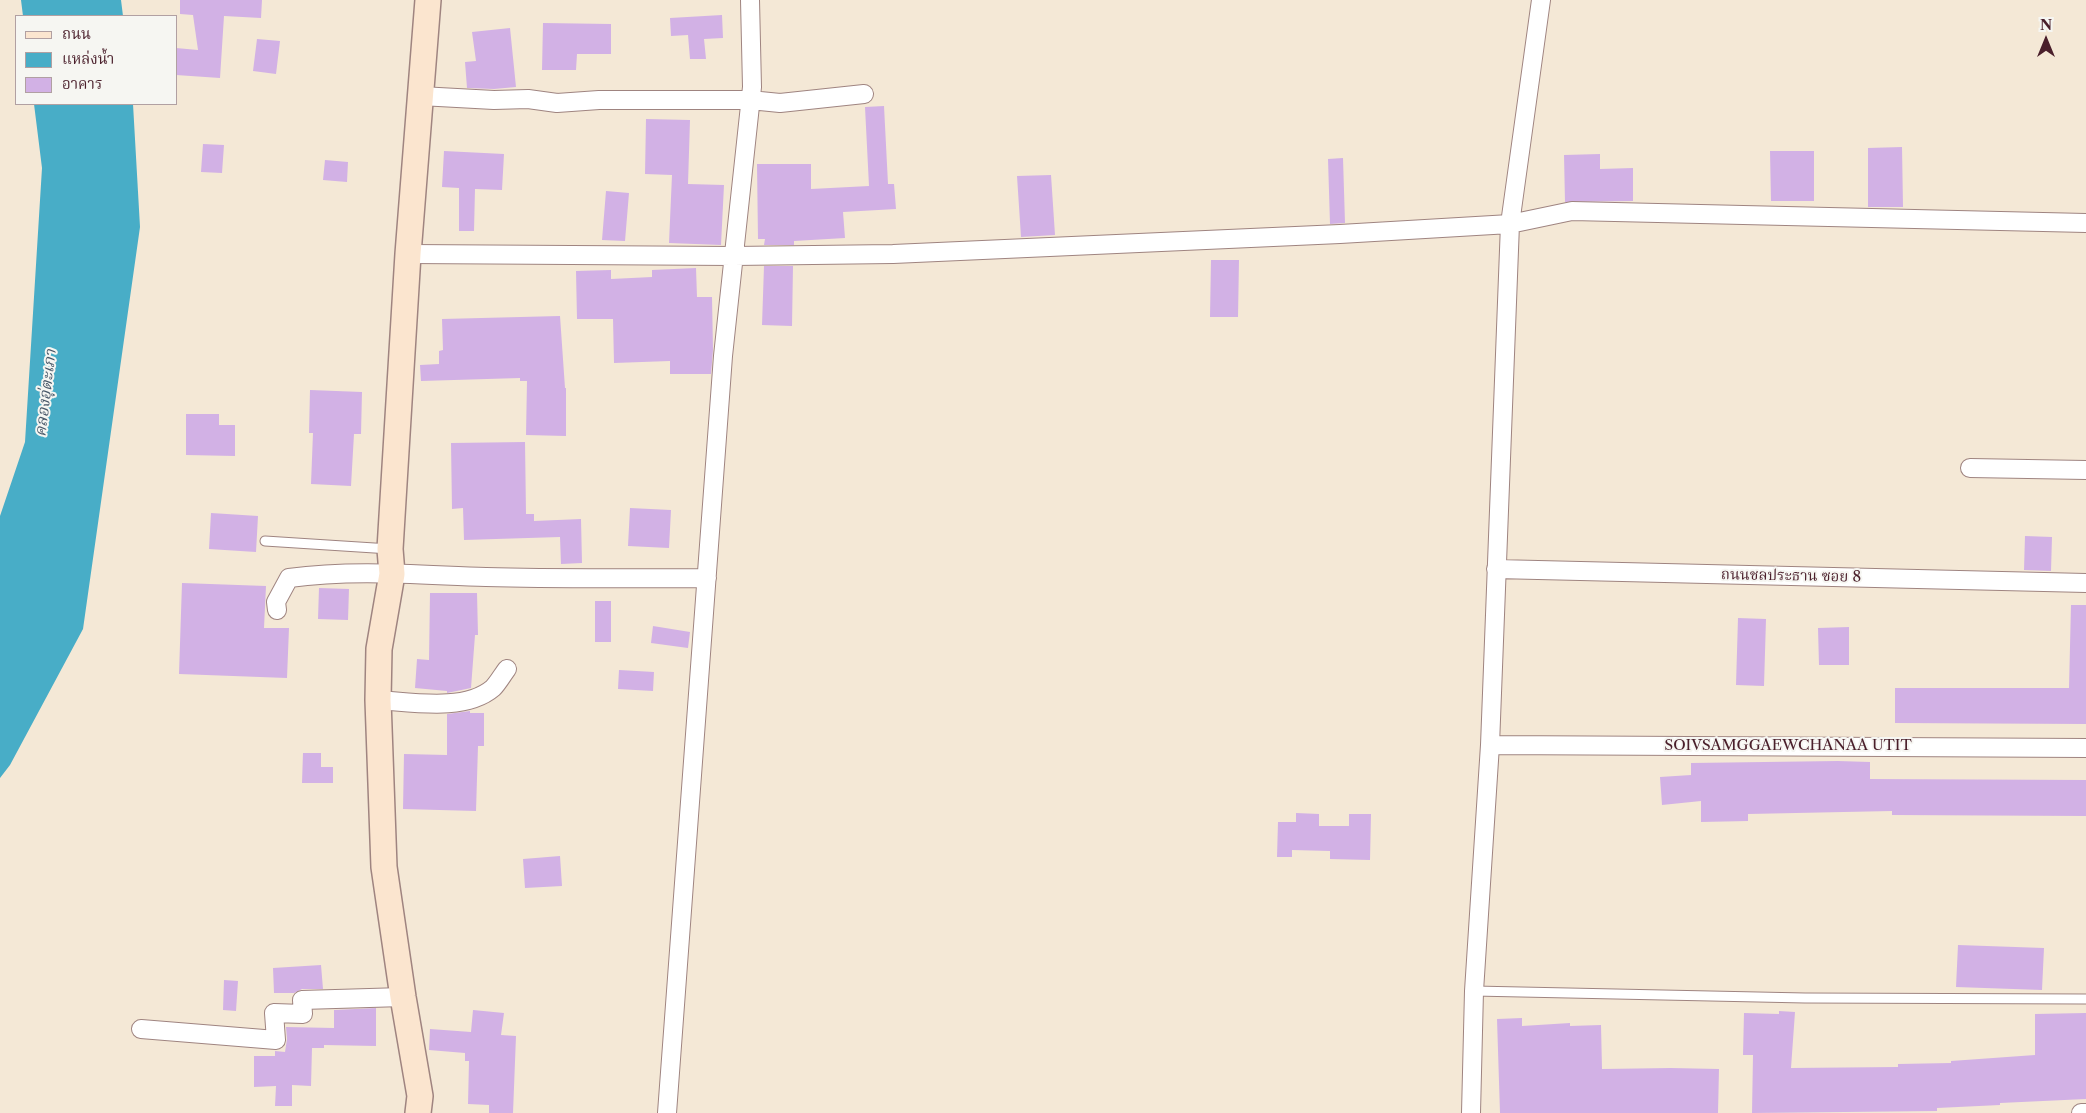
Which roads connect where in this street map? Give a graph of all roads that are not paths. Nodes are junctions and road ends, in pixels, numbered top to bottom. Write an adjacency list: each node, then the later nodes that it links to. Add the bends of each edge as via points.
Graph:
1 (428, 0): 5 (street)
2 (750, 0): 6 (street)
3 (1540, 0): 7 (street)
4 (864, 94): 6 (street, via 780,103)
5 (420, 96): 6 (street, via 528,99 557,103); 9 (street)
6 (750, 100): 10 (street)
7 (1510, 224): 8 (street, via 1572,211); 10 (street, via 892,254); 15 (street)
8 (2086, 224)
9 (408, 254): 10 (street); 14 (street)
10 (734, 256): 17 (street, via 723,356)
11 (1970, 468): 12 (street)
12 (2086, 470)
13 (265, 541): 14 (lane)
14 (390, 549): 16 (street)
15 (1496, 569): 18 (street, ถนนชลประธาน ซอย 8); 22 (street)
16 (392, 574): 17 (street, via 568,579); 19 (street, via 317,574 289,578 276,602); 21 (street, via 378,649)
17 (707, 578): 29 (street)
18 (2086, 583)
19 (277, 610)
20 (507, 669): 21 (street, via 493,688 472,700 444,704)
21 (378, 700): 25 (street, via 384,867)
22 (1490, 745): 23 (street, SOIVSAMGGAEWCHANAA UTIT); 24 (street)
23 (2086, 748)
24 (1474, 991): 26 (lane, via 1805,998); 30 (street)
25 (403, 997): 27 (street, via 302,1000 303,1014 274,1013 276,1040); 28 (street, via 420,1096)
26 (2086, 999)
27 (141, 1029)
28 (418, 1113)
29 (667, 1113)
30 (1471, 1113)
31 (2081, 1113): 32 (street)
32 (2086, 1113)

